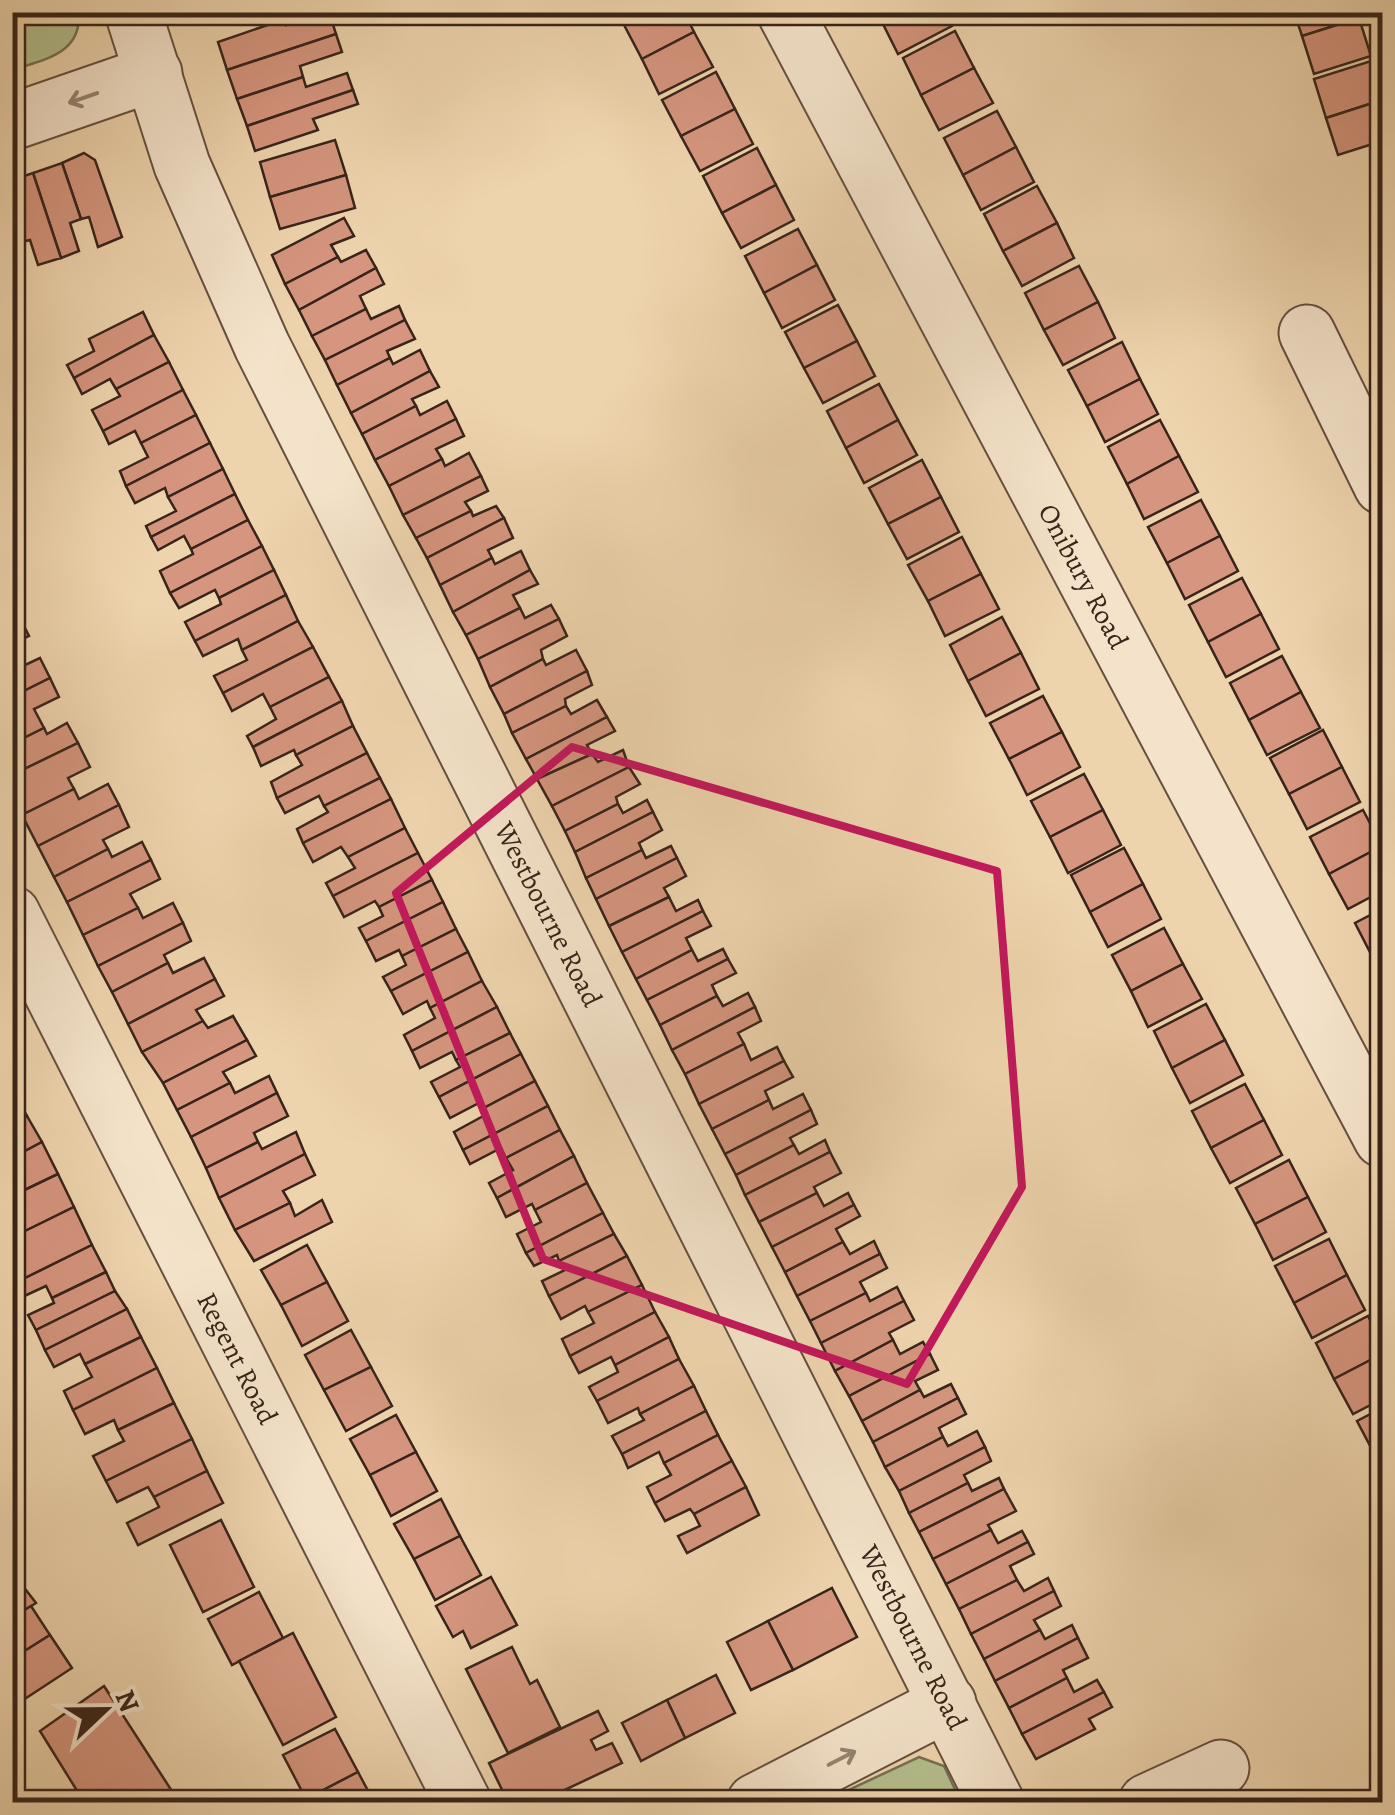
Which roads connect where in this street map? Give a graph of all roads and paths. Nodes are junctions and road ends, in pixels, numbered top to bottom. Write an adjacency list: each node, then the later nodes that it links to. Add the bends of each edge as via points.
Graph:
1 (133, 12): 3 (street, Westbourne Road)
2 (785, 12): 8 (street, Onibury Road)
3 (154, 74): 4 (street, one-way to 4); 9 (street, Westbourne Road, via 182,166 262,346)
4 (12, 122)
5 (1307, 334): 6 (street)
6 (1382, 486)
7 (12, 914): 11 (street, Regent Road)
8 (1382, 1139)
9 (948, 1703): 12 (street, one-way to 9); 13 (street, Westbourne Road)
10 (1221, 1768): 14 (street)
11 (463, 1802)
12 (755, 1802)
13 (996, 1802)
14 (1147, 1802)

